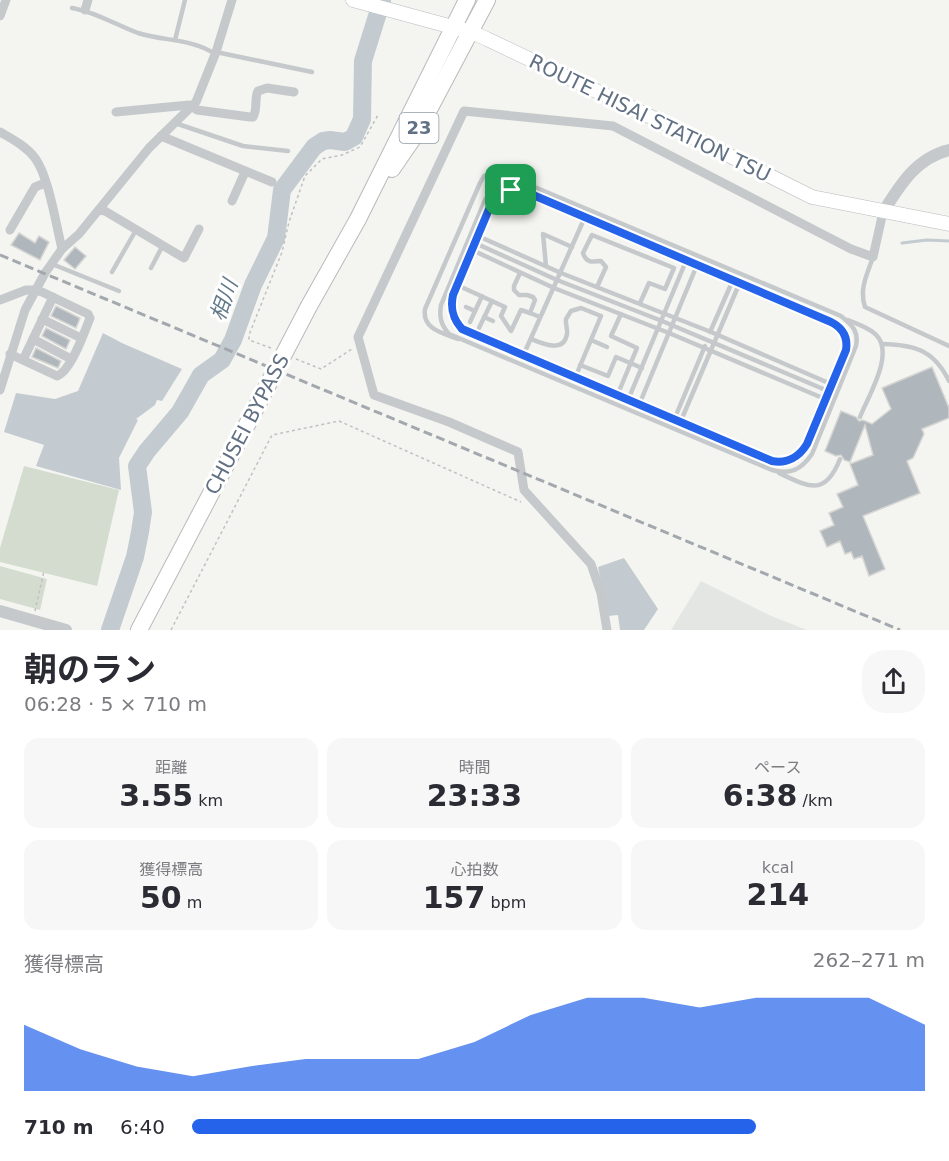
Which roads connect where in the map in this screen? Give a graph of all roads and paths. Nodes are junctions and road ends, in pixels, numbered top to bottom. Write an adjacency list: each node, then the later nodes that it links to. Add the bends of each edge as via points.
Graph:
1 (6, 0): 10 (street)
2 (88, 0): 9 (street)
3 (185, 0): 13 (lane)
4 (232, 0): 14 (street)
5 (467, 0): 11 (highway, CHUSEI BYPASS / 23)
6 (487, 0): 12 (highway, CHUSEI BYPASS / 23)
7 (358, 2): 11 (main road, ROUTE HISAI STATION TSU)
8 (72, 8): 9 (lane)
9 (85, 10): 13 (lane, via 139,33)
10 (0, 16)
11 (453, 27): 12 (main road, ROUTE HISAI STATION TSU); 33 (highway, CHUSEI BYPASS / 23)
12 (471, 32): 31 (main road, ROUTE HISAI STATION TSU, via 812,197); 33 (highway, CHUSEI BYPASS / 23, via 416,134)
13 (175, 40): 14 (lane)
14 (215, 53): 15 (lane); 17 (street)
15 (312, 72)
16 (294, 92): 17 (street, via 267,88 258,91 254,117 196,110)
17 (192, 106): 18 (street); 20 (street)
18 (116, 112)
19 (378, 114): 101 (path, via 360,147 322,159 301,186 282,252 249,335 249,340)
20 (175, 123): 22 (street); 24 (lane, via 243,146)
21 (0, 132): 26 (street, via 34,156)
22 (161, 136): 25 (street); 30 (street)
23 (949, 150): 31 (street, via 910,171)
24 (288, 151)
25 (245, 171): 27 (street); 29 (street)
26 (45, 183): 36 (street, via 35,187); 42 (street)
27 (272, 183)
28 (525, 183): 74 (lane); 92 (lane, via 510,180 500,184 491,190 480,211 439,314 442,326); 92 (lane, via 497,173 484,176 434,288 424,316 432,328)
29 (232, 201)
30 (99, 210): 37 (street); 42 (street)
31 (882, 212): 34 (main road, ROUTE HISAI STATION TSU); 44 (street)
32 (585, 217): 38 (lane, via 526,192 511,190 492,202); 41 (lane); 45 (lane)
33 (358, 219): 130 (highway, CHUSEI BYPASS / 23, bridge)
34 (949, 224)
35 (199, 229): 40 (street, via 184,258)
36 (10, 230)
37 (136, 230): 40 (street); 50 (lane)
38 (478, 236): 39 (lane); 48 (lane)
39 (475, 243): 43 (lane); 53 (lane)
40 (162, 245): 49 (lane)
41 (572, 247): 48 (lane, via 543,234); 52 (lane)
42 (62, 249): 46 (street)
43 (471, 250): 51 (lane); 56 (lane)
44 (873, 258): 89 (street, via 613,126 464,111); 98 (lane, via 861,296 865,307)
45 (686, 261): 47 (lane); 71 (lane)
46 (52, 264): 59 (street); 60 (lane)
47 (698, 265): 54 (lane); 77 (lane)
48 (546, 266): 52 (lane)
49 (151, 268)
50 (112, 272)
51 (520, 273): 58 (lane); 70 (lane, via 514,290 533,297)
52 (561, 273): 53 (lane); 57 (lane)
53 (557, 280): 58 (lane); 80 (lane)
54 (733, 280): 55 (lane); 86 (lane)
55 (740, 282): 88 (lane); 113 (lane, via 841,328 847,345)
56 (456, 285): 61 (lane); 104 (lane, via 451,302 462,329)
57 (597, 287): 65 (lane); 65 (lane, via 606,267 601,261 585,259 583,253 592,235 674,268 665,289 649,283)
58 (554, 288): 67 (lane); 76 (lane)
59 (35, 290): 62 (street); 63 (street); 68 (street)
60 (119, 291)
61 (482, 296): 64 (lane); 69 (lane)
62 (52, 297): 78 (street); 91 (street, via 88,314 90,318)
63 (0, 300)
64 (492, 301): 70 (lane, via 505,307 501,316 511,331 521,310); 75 (lane)
65 (640, 303): 71 (lane)
66 (466, 307): 69 (lane)
67 (604, 308): 72 (lane); 73 (lane)
68 (25, 310): 78 (street); 85 (street)
69 (475, 311): 81 (lane)
70 (530, 313): 76 (lane)
71 (665, 313): 77 (lane); 80 (lane)
72 (621, 314): 84 (lane); 108 (lane, via 611,336 637,348)
73 (601, 316): 93 (lane, via 581,308 571,311 566,319 568,333 562,342 547,346); 94 (lane)
74 (841, 316): 97 (lane, via 874,332); 124 (lane, via 855,329 858,338 812,454 796,470)
75 (484, 317): 79 (lane); 83 (lane)
76 (540, 317): 93 (lane)
77 (675, 317): 82 (lane); 86 (lane)
78 (43, 318): 90 (street); 91 (street)
79 (493, 321)
80 (662, 321): 82 (lane); 84 (lane)
81 (470, 322)
82 (672, 325): 87 (lane); 95 (lane)
83 (479, 328)
84 (659, 329): 87 (lane); 110 (lane)
85 (18, 330): 90 (street); 103 (street)
86 (711, 332): 88 (lane); 95 (lane)
87 (669, 333): 100 (lane); 119 (lane)
88 (717, 334): 96 (lane); 113 (lane)
89 (358, 337): 105 (path, via 351,351 321,369); 125 (street, via 374,394 518,452 525,490)
90 (33, 338): 106 (street); 107 (street)
91 (81, 338): 106 (street)
92 (458, 339): 124 (lane)
93 (531, 339): 104 (lane)
94 (591, 340): 99 (lane); 109 (lane)
95 (707, 340): 96 (lane); 100 (lane)
96 (714, 343): 102 (lane); 115 (lane)
97 (883, 344): 112 (lane, via 907,345 927,352 942,365); 120 (lane, via 882,365)
98 (949, 346)
99 (607, 347)
100 (704, 348): 102 (lane); 121 (lane)
101 (272, 349)
102 (710, 351): 117 (lane); 122 (lane)
103 (10, 354): 107 (street); 114 (street)
104 (523, 356): 111 (lane)
105 (292, 357)
106 (71, 358): 107 (street, via 57,376)
107 (23, 360)
108 (631, 363): 109 (lane, via 616,357 608,376); 110 (lane); 116 (lane)
109 (580, 365): 111 (lane)
110 (642, 368): 118 (lane)
111 (575, 378): 116 (lane)
112 (949, 381)
113 (831, 384): 115 (lane)
114 (0, 390)
115 (828, 391): 117 (lane)
116 (617, 396): 118 (lane)
117 (825, 399): 122 (lane, via 803,450 784,462 772,461)
118 (628, 400): 119 (lane)
119 (639, 405): 121 (lane)
120 (860, 417)
121 (674, 420): 122 (lane)
122 (680, 423)
123 (840, 459): 124 (lane, via 832,476 820,486 811,487)
124 (772, 470)
125 (539, 506): 131 (path, via 523,503 339,421 272,435); 132 (street, via 591,564)
126 (44, 571): 128 (path)
127 (0, 611): 128 (street)
128 (29, 620): 129 (street)
129 (66, 630)
130 (139, 630)
131 (171, 630)
132 (607, 630)

